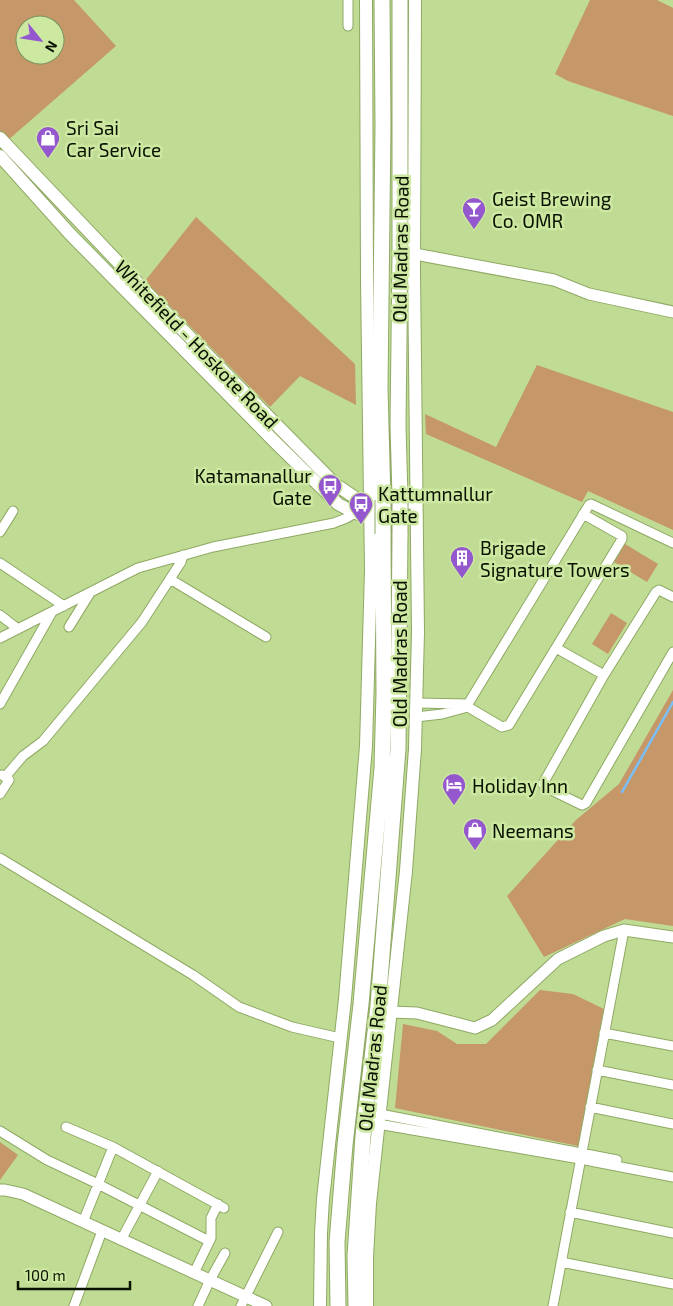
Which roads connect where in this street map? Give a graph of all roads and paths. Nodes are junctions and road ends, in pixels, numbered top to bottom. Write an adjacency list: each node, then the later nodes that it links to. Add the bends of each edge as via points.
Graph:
1 (348, 0): 6 (street)
2 (366, 0): 12 (main road, Old Madras Road)
3 (382, 0): 12 (highway, Old Madras Road, via 380,388)
4 (400, 0): 72 (highway, Old Madras Road, bridge, via 398,749 378,1006 363,1136)
5 (416, 0): 10 (main road)
6 (348, 26)
7 (0, 138): 9 (main road, Whitefield - Hoskote Road)
8 (0, 156): 9 (main road, Whitefield - Hoskote Road)
9 (17, 166): 12 (main road, Whitefield - Hoskote Road, via 335,484); 15 (main road, Whitefield - Hoskote Road, via 70,234 338,504)
10 (415, 254): 11 (main road, via 554,280 589,294); 13 (main road)
11 (673, 312)
12 (371, 501): 13 (main road); 15 (street); 17 (main road, Old Madras Road); 82 (highway, Old Madras Road, bridge, via 383,534 382,768 337,1242)
13 (417, 503): 18 (main road)
14 (13, 511): 19 (street)
15 (355, 513): 17 (main road, Whitefield - Hoskote Road); 21 (street, via 334,522)
16 (583, 514): 20 (street, via 591,504); 33 (street, via 622,536 622,539); 38 (street)
17 (370, 517): 18 (main road, Whitefield - Hoskote Road); 47 (main road, Old Madras Road, via 366,746)
18 (417, 517): 36 (main road)
19 (0, 532)
20 (673, 543)
21 (183, 555): 23 (street); 24 (street, via 138,568)
22 (0, 563): 26 (street)
23 (170, 579): 31 (street); 40 (street, via 142,622 64,718)
24 (90, 592): 26 (street); 29 (street)
25 (673, 597): 35 (street, via 659,590 656,592)
26 (64, 606): 27 (street)
27 (52, 612): 30 (street); 37 (street)
28 (0, 615): 30 (street)
29 (69, 626)
30 (18, 629): 32 (street)
31 (266, 637)
32 (0, 638)
33 (556, 648): 35 (street); 38 (street, via 509,725 502,727)
34 (673, 652): 35 (street, via 628,733 582,805 543,784)
35 (604, 675)
36 (417, 703): 38 (street); 39 (main road)
37 (0, 704)
38 (468, 706): 39 (street)
39 (416, 717): 45 (main road, via 406,871)
40 (2, 776): 41 (street, via 9,780)
41 (0, 794)
42 (0, 858): 47 (street, via 193,975 239,1007 292,1027)
43 (624, 930): 44 (main road); 45 (main road, via 604,936 558,959 492,1020 475,1028 417,1012); 46 (street)
44 (673, 937)
45 (390, 1012): 52 (main road)
46 (604, 1033): 48 (street); 49 (street)
47 (340, 1038): 81 (main road, Old Madras Road, via 323,1199)
48 (673, 1046)
49 (597, 1070): 50 (street); 51 (street)
50 (673, 1086)
51 (590, 1107): 53 (street); 57 (street)
52 (379, 1119): 57 (street); 72 (main road)
53 (673, 1124)
54 (66, 1127): 56 (street)
55 (0, 1131): 61 (street, via 47,1160)
56 (113, 1147): 58 (street); 61 (street)
57 (581, 1156): 59 (street); 60 (street); 64 (street)
58 (158, 1171): 63 (street); 70 (street, via 221,1206 211,1218)
59 (673, 1172)
60 (673, 1177)
61 (98, 1184): 63 (street); 65 (street)
62 (0, 1190): 65 (main road, via 23,1194)
63 (140, 1205): 69 (street); 70 (street)
64 (570, 1212): 68 (street); 73 (street)
65 (83, 1222): 66 (main road)
66 (102, 1231): 69 (main road); 78 (street)
67 (278, 1232): 77 (street)
68 (673, 1233)
69 (121, 1240): 74 (main road)
70 (209, 1241): 74 (street)
71 (225, 1253): 75 (street)
72 (361, 1256): 83 (highway, Old Madras Road); 84 (main road)
73 (561, 1262): 76 (street); 85 (street)
74 (194, 1273): 75 (main road)
75 (210, 1280): 77 (main road); 79 (street)
76 (673, 1284)
77 (243, 1301): 80 (main road)
78 (74, 1306)
79 (198, 1306)
80 (266, 1306)
81 (320, 1306)
82 (338, 1306)
83 (356, 1306)
84 (367, 1306)
85 (553, 1306)

